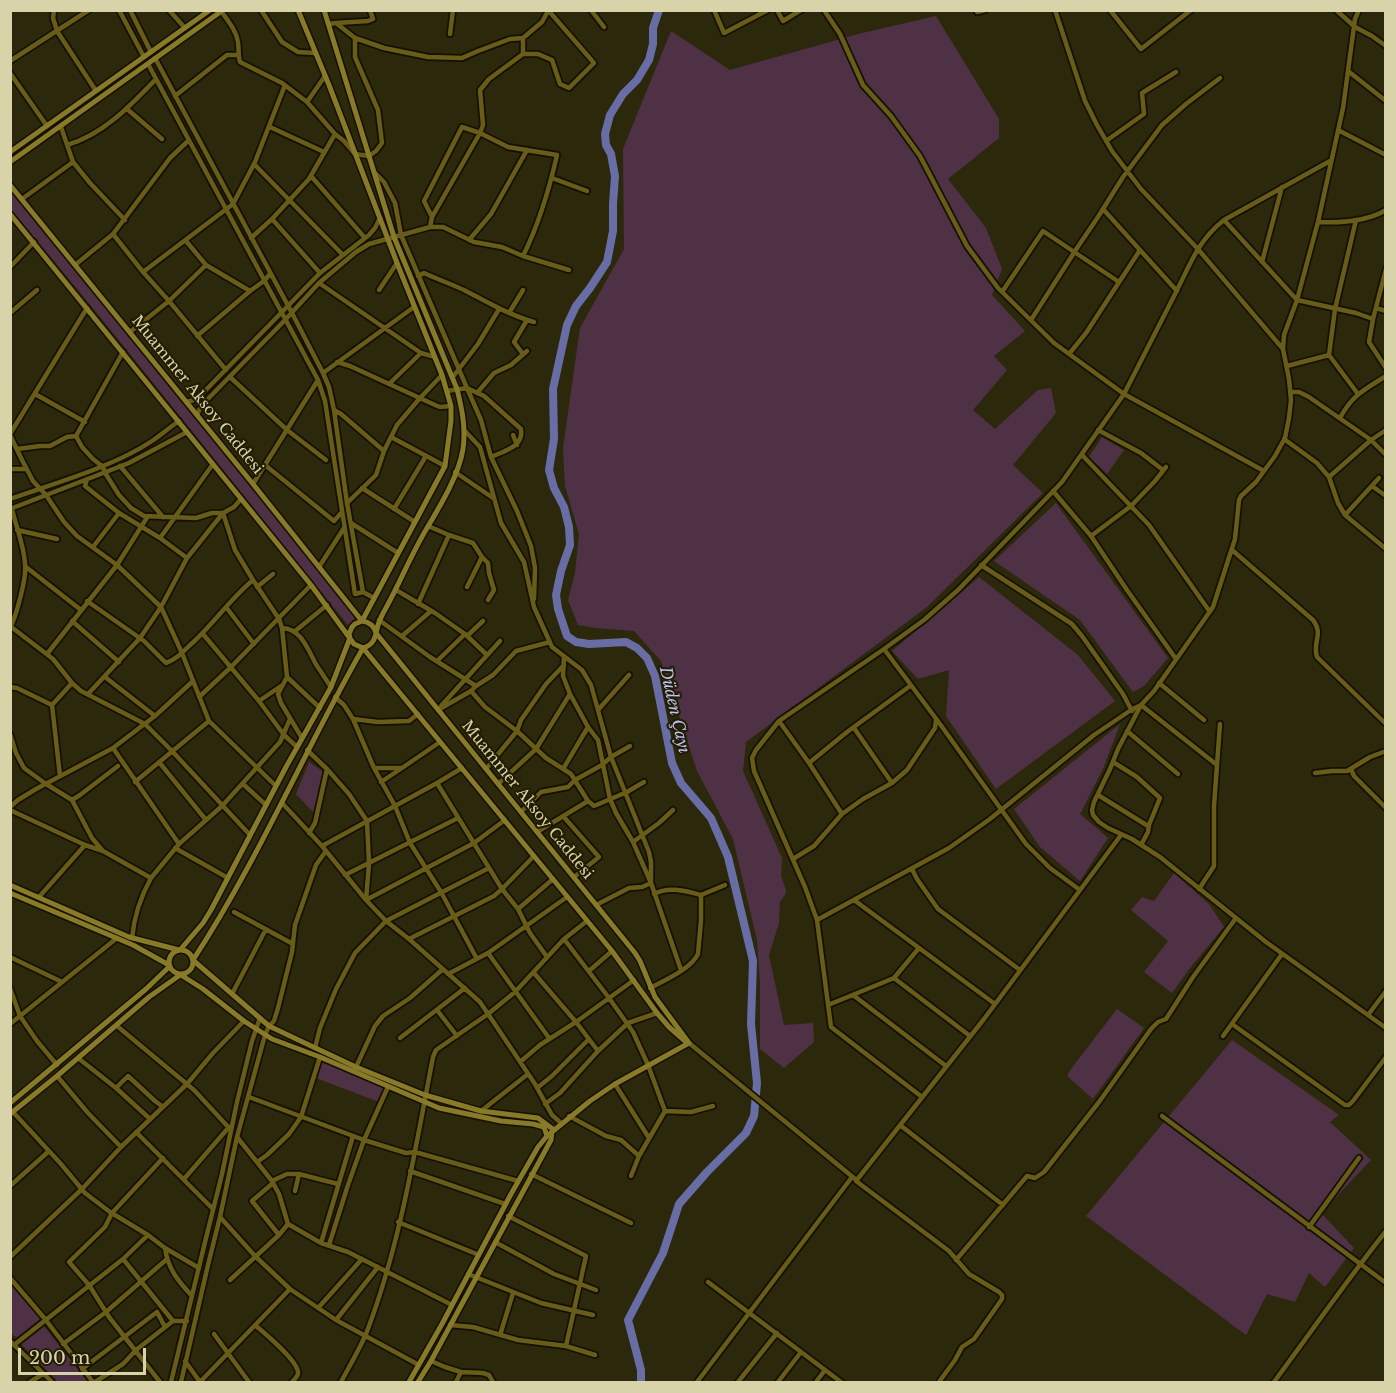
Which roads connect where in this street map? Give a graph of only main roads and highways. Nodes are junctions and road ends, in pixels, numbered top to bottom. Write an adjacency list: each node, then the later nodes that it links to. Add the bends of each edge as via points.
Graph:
1 (210, 10): 5 (main road)
2 (298, 10): 9 (main road, via 451,406 445,466)
3 (324, 10): 10 (main road, via 373,171 457,389 464,430 463,450 452,483 379,620)
4 (222, 11): 6 (main road)
5 (10, 152)
6 (10, 162)
7 (10, 185): 9 (main road, Muammer Aksoy Caddesi)
8 (10, 214): 11 (main road, Muammer Aksoy Caddesi)
9 (362, 621): 10 (main road, via 370,623); 11 (main road, via 352,627)
10 (376, 633): 12 (main road, via 374,641); 19 (main road, Muammer Aksoy Caddesi, via 635,953 650,988)
11 (350, 638): 12 (main road); 15 (main road, via 331,687 228,878 203,923)
12 (363, 648): 16 (main road); 19 (main road, Muammer Aksoy Caddesi, via 612,951 657,1013)
13 (10, 885): 15 (main road, via 132,938)
14 (10, 893): 17 (main road, via 134,945)
15 (180, 950): 16 (main road, via 190,954); 17 (main road, via 171,956)
16 (194, 961): 18 (main road, via 192,969); 22 (main road, via 269,1026 315,1048 425,1095 481,1111 538,1118)
17 (169, 965): 18 (main road); 20 (main road, via 146,989)
18 (181, 975): 21 (main road, via 149,997); 22 (main road, via 272,1039 424,1102 501,1121)
19 (688, 1043): 23 (main road, via 615,1084)
20 (10, 1103)
21 (12, 1113)
22 (544, 1125): 23 (main road)
23 (551, 1132): 24 (main road, via 518,1181); 25 (main road, via 551,1140)
24 (409, 1383)
25 (418, 1383)

